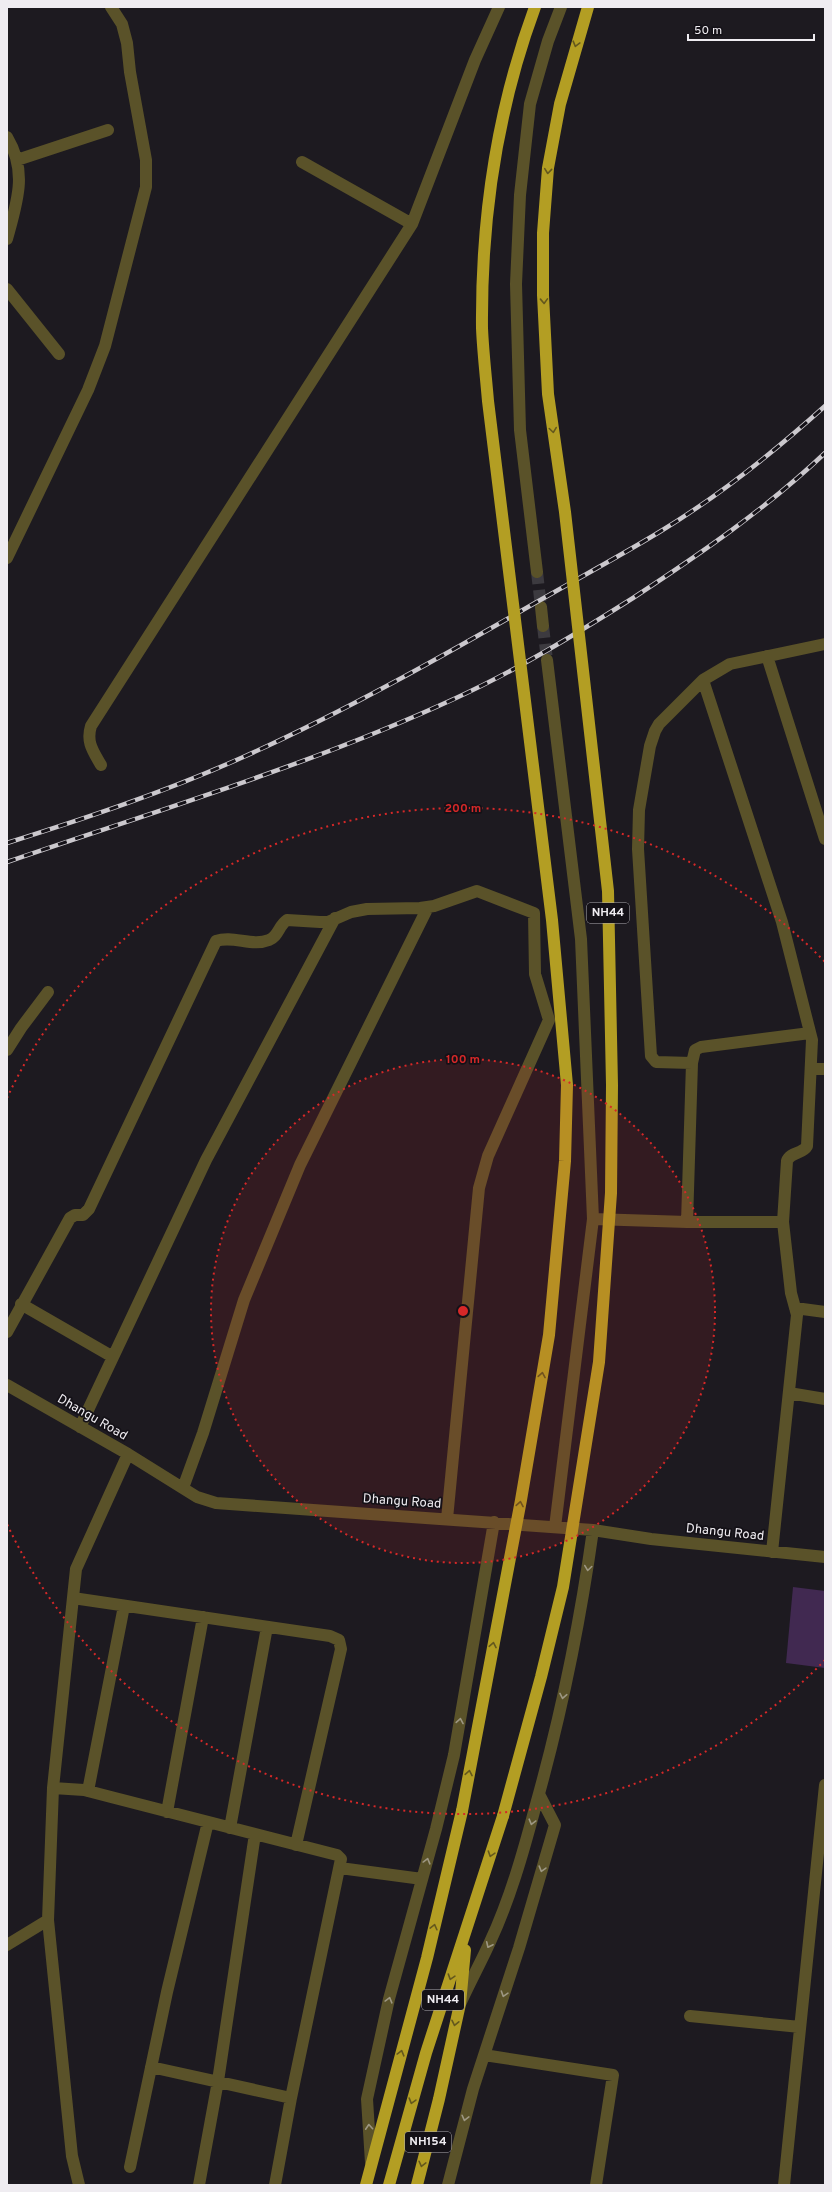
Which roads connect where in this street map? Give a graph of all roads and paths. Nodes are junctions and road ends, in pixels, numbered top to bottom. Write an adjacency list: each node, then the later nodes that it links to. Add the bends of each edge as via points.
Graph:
1 (111, 7): 14 (street, via 122,24 127,43 146,160 146,187 105,346 88,390)
2 (499, 7): 10 (street, via 475,60)
3 (534, 7): 77 (highway, NH44, one-way to 3, bridge, via 427,1958 462,1811 521,1500 548,1335 565,1160 567,1085 552,920 488,401 482,329 488,201 512,76)
4 (561, 7): 15 (street, via 548,41 530,104 520,195 516,284 520,430)
5 (588, 7): 68 (highway, NH44, one-way to 68, bridge, via 560,104 548,168 543,233 544,295 548,394 608,891 612,1085 611,1193 599,1362 565,1571 541,1677 503,1816)
6 (108, 130): 8 (street)
7 (7, 137): 8 (street)
8 (17, 160): 11 (street, via 20,170 18,198)
9 (302, 162): 10 (street)
10 (412, 224): 22 (street, via 91,726 88,737 91,749)
11 (7, 239)
12 (7, 289): 13 (street)
13 (59, 354)
14 (7, 558)
15 (537, 572)
16 (540, 607): 17 (street)
17 (543, 626)
18 (825, 644): 19 (street)
19 (767, 656): 21 (street, via 730,664); 23 (street)
20 (547, 660): 32 (street, via 581,939)
21 (703, 680): 27 (street, via 782,922); 29 (street, via 655,731 650,746 639,825 651,1056 656,1062)
22 (101, 765)
23 (825, 839)
24 (428, 907): 25 (street, via 367,909); 45 (street, via 300,1165 244,1300 203,1433); 46 (street, via 477,891 534,913 535,974 549,1020 488,1156 478,1188)
25 (335, 918): 35 (street, via 320,922 287,920 274,938 261,942 223,939 214,943 89,1209 83,1215 70,1218); 39 (street, via 206,1160)
26 (48, 992): 28 (street)
27 (810, 1033): 29 (street, via 701,1047 694,1050); 30 (street)
28 (7, 1050)
29 (692, 1063): 33 (street)
30 (811, 1069): 31 (street); 34 (street, via 807,1146 806,1149 787,1158)
31 (825, 1069)
32 (593, 1219): 33 (street); 48 (street)
33 (687, 1222): 34 (street)
34 (783, 1222): 36 (street, via 791,1294)
35 (21, 1304): 38 (street); 39 (street)
36 (795, 1308): 37 (street); 41 (street, via 797,1315)
37 (825, 1312)
38 (7, 1332)
39 (113, 1357): 43 (street)
40 (7, 1385): 43 (street, Dhangu Road)
41 (789, 1393): 42 (street); 50 (street)
42 (825, 1399)
43 (80, 1427): 44 (street, Dhangu Road)
44 (128, 1454): 45 (street, Dhangu Road); 52 (street, via 76,1569)
45 (183, 1488): 46 (street, Dhangu Road, via 197,1497 216,1503)
46 (447, 1519): 47 (street, Dhangu Road)
47 (494, 1522): 48 (street, Dhangu Road); 66 (street, one-way to 47, via 454,1755)
48 (555, 1527): 49 (street, Dhangu Road)
49 (593, 1530): 50 (street, Dhangu Road); 59 (street, one-way to 59, via 584,1595 556,1735)
50 (772, 1552): 51 (street, Dhangu Road)
51 (825, 1557)
52 (73, 1598): 53 (street); 57 (street)
53 (124, 1606): 54 (street); 58 (street)
54 (203, 1617): 55 (street); 60 (street)
55 (268, 1627): 62 (street); 64 (street, via 335,1637 341,1644)
56 (825, 1785): 72 (street)
57 (53, 1788): 58 (street); 67 (street)
58 (88, 1791): 60 (street)
59 (539, 1794): 70 (street, one-way to 70, via 507,1901 491,1942); 73 (street, one-way to 73, via 555,1825)
60 (167, 1812): 61 (street)
61 (208, 1822): 62 (street); 74 (street)
62 (230, 1828): 63 (street)
63 (256, 1834): 64 (street); 75 (street)
64 (296, 1845): 65 (street, via 337,1855 341,1859)
65 (340, 1868): 66 (street); 76 (street)
66 (422, 1879): 77 (street, one-way to 66, via 366,2099 389,1999)
67 (48, 1920): 69 (street); 81 (street, via 72,2156)
68 (467, 1928): 70 (highway); 84 (highway, NH44, one-way to 84, via 426,2053)
69 (7, 1945)
70 (460, 2004): 85 (highway, NH154, one-way to 85)
71 (690, 2016): 72 (street)
72 (800, 2027): 87 (street)
73 (484, 2055): 80 (street, via 613,2075); 86 (street, one-way to 86)
74 (151, 2067): 75 (street); 78 (street)
75 (218, 2081): 76 (street); 82 (street)
76 (291, 2098): 79 (street)
77 (371, 2166): 83 (highway, NH44)
78 (130, 2167)
79 (279, 2184)
80 (596, 2184)
81 (79, 2185)
82 (199, 2185)
83 (366, 2185)
84 (389, 2185)
85 (417, 2185)
86 (448, 2185)
87 (784, 2185)

